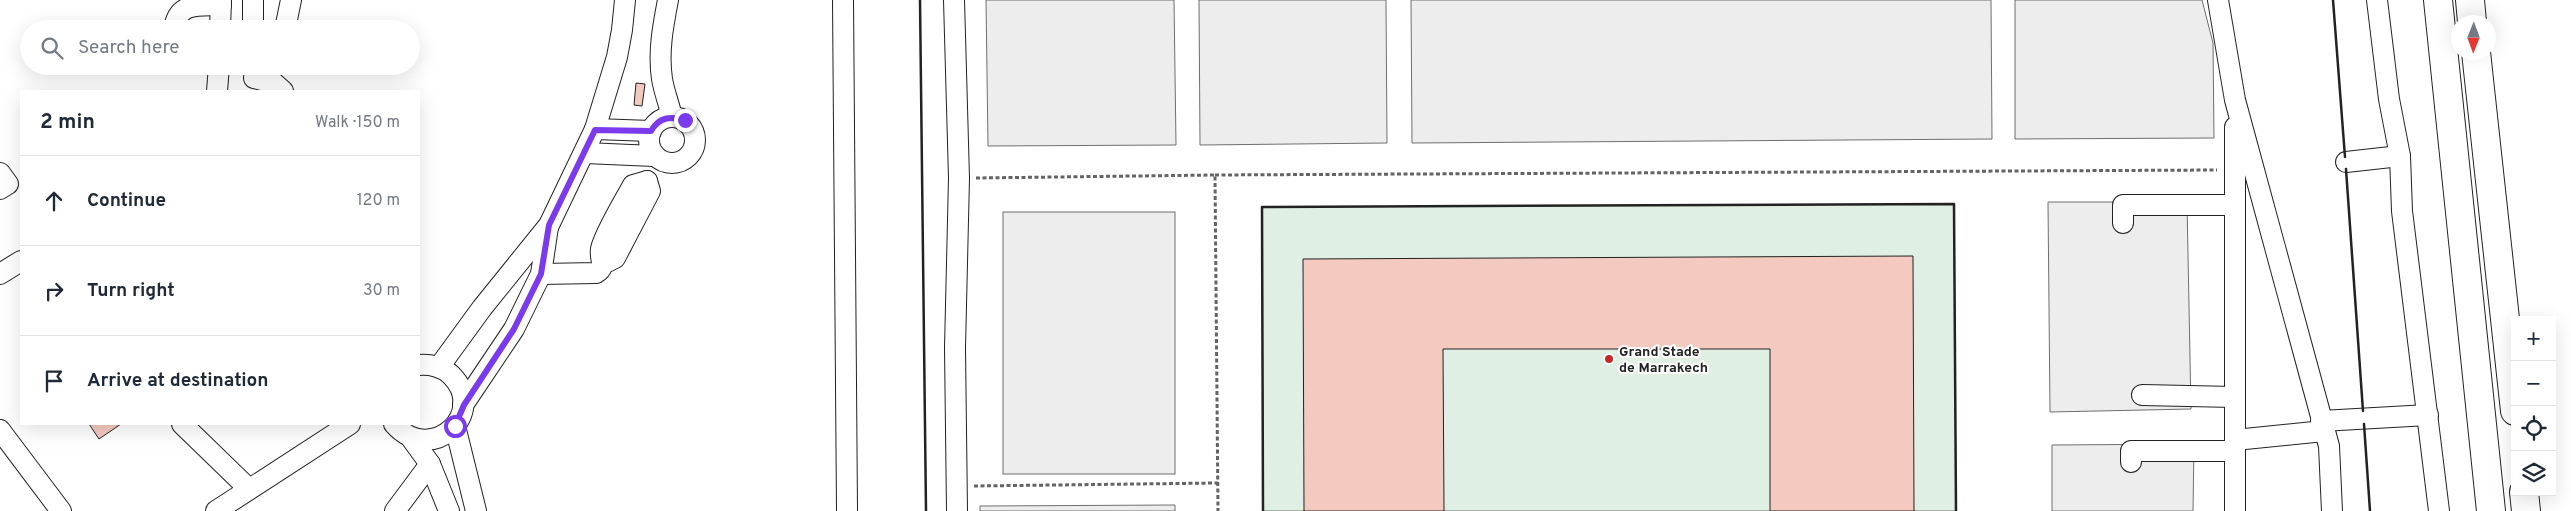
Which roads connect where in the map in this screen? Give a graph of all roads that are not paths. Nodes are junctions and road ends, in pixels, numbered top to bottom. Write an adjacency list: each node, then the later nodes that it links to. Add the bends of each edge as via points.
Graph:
1 (253, 0): 15 (street)
2 (291, 0): 16 (street)
3 (625, 0): 24 (street, via 617,57)
4 (668, 0): 23 (street, via 661,59 662,79)
5 (843, 0): 61 (street)
6 (954, 0): 62 (street, via 959,178)
7 (2218, 0): 22 (street)
8 (2377, 0): 27 (street, via 2389,99)
9 (2438, 0): 66 (highway)
10 (2470, 0): 12 (highway)
11 (221, 3): 13 (street, via 189,6); 14 (street)
12 (2471, 15)
13 (175, 20)
14 (220, 20)
15 (252, 20)
16 (287, 20)
17 (2477, 60): 42 (highway)
18 (218, 75): 20 (street)
19 (253, 79): 21 (street, via 274,83)
20 (217, 90)
21 (282, 90)
22 (2236, 100): 32 (street); 48 (street)
23 (672, 117): 25 (street, via 659,120); 28 (street, via 690,124 696,136 694,150 685,160 672,164)
24 (595, 130): 25 (street); 26 (street)
25 (651, 131): 28 (street, via 649,144)
26 (585, 153): 28 (street); 34 (street)
27 (2400, 156): 29 (street); 43 (street, via 2402,211)
28 (657, 158): 37 (street, via 647,182 633,185 601,248 603,264 600,271)
29 (2346, 162)
30 (0, 173): 31 (street, via 8,184)
31 (0, 189)
32 (2235, 205): 33 (street, via 2123,205); 40 (street)
33 (2122, 223)
34 (549, 225): 37 (street); 38 (street, via 482,308)
35 (20, 263): 36 (street)
36 (0, 274)
37 (541, 274): 41 (street, via 514,329)
38 (424, 365): 41 (street, via 449,373 457,382)
39 (2142, 395): 40 (street)
40 (2234, 397): 51 (street)
41 (464, 405): 47 (street)
42 (2514, 406)
43 (2428, 415): 48 (street); 65 (street)
44 (183, 425): 54 (street)
45 (349, 425): 54 (street)
46 (395, 425): 50 (street)
47 (455, 426): 50 (street, via 435,439); 60 (street)
48 (2323, 426): 51 (street); 64 (street, via 2332,470)
49 (0, 430): 56 (street)
50 (411, 438): 53 (street)
51 (2235, 445): 52 (street, via 2131,451); 63 (street)
52 (2131, 462)
53 (430, 464): 58 (street); 59 (street)
54 (249, 489): 57 (street)
55 (2524, 496): 67 (highway)
56 (61, 511)
57 (216, 511)
58 (395, 511)
59 (450, 511)
60 (476, 511)
61 (847, 511)
62 (957, 511)
63 (2235, 511)
64 (2332, 511)
65 (2439, 511)
66 (2491, 511)
67 (2526, 511)

